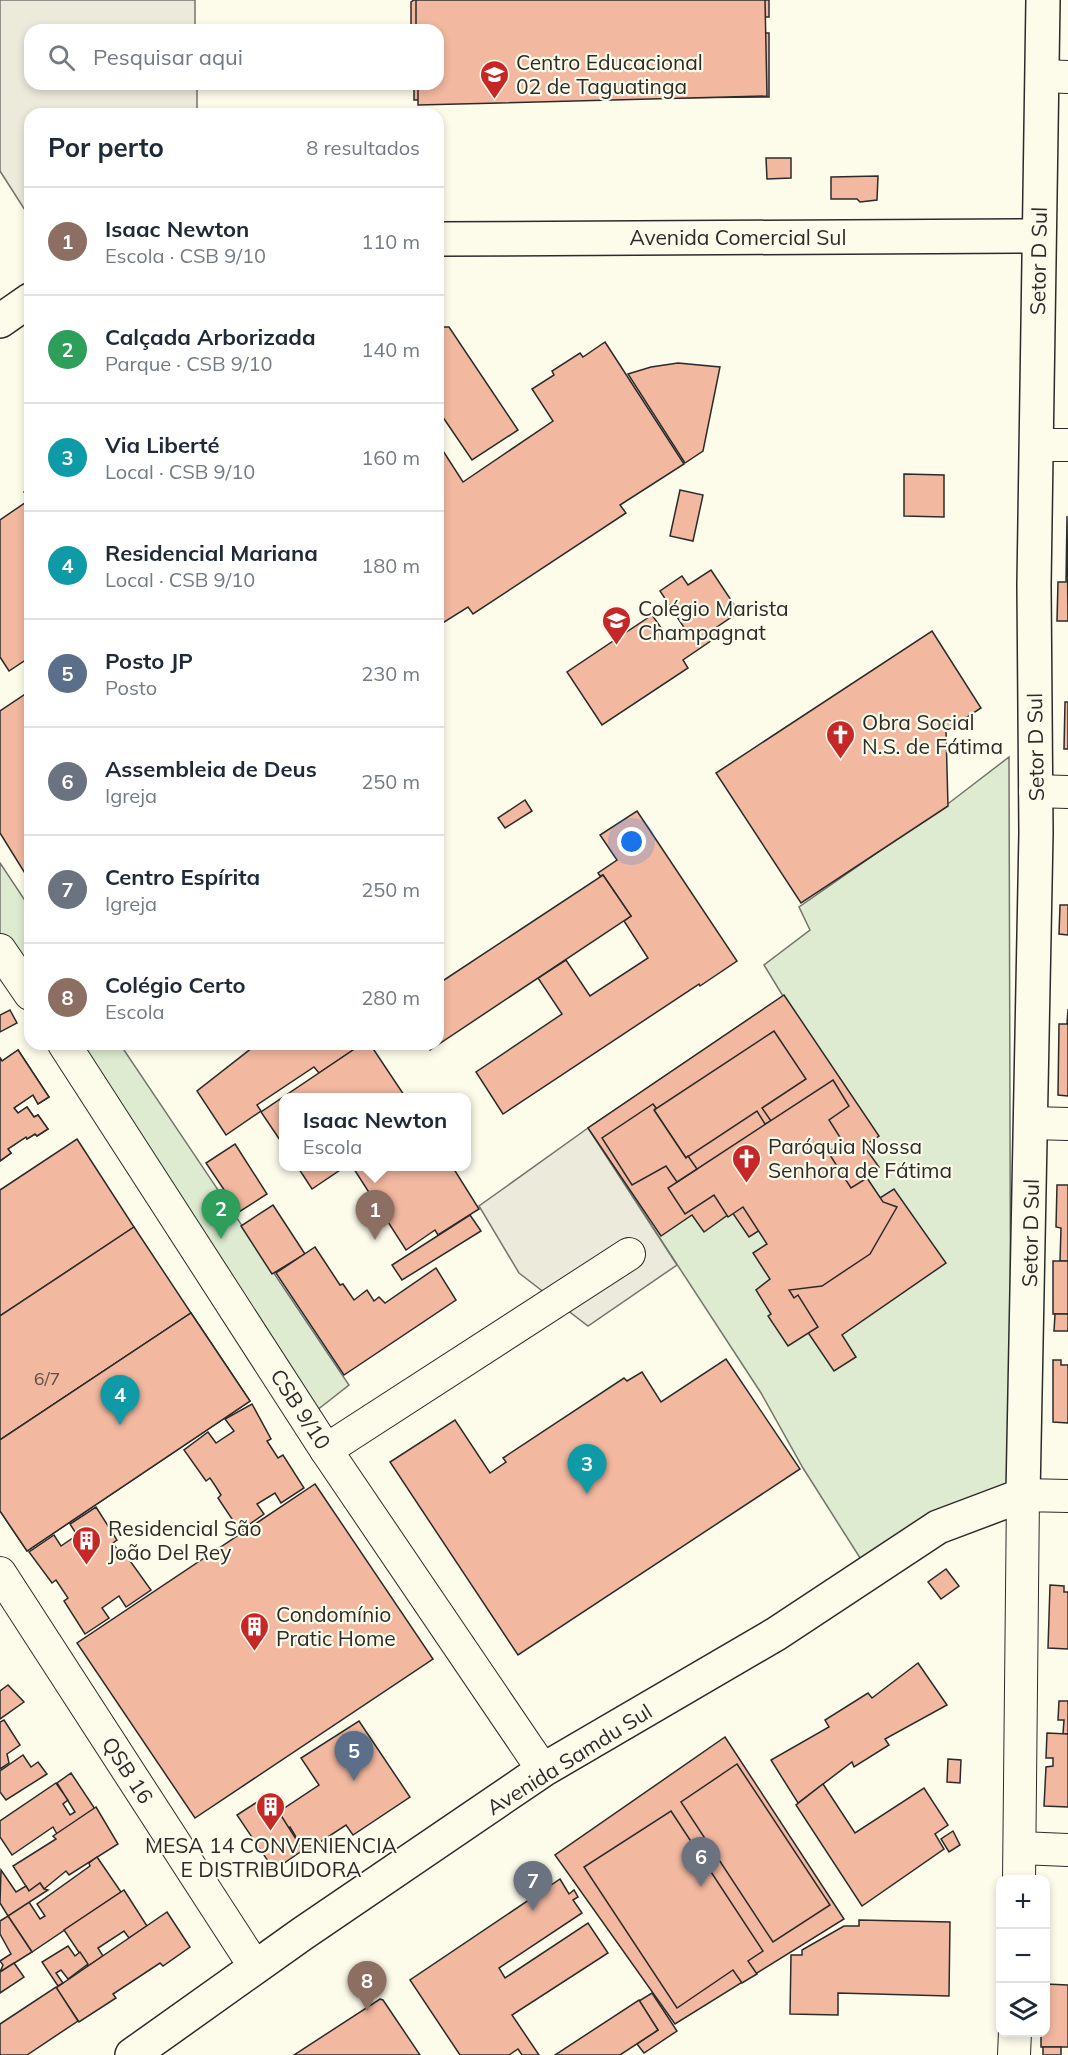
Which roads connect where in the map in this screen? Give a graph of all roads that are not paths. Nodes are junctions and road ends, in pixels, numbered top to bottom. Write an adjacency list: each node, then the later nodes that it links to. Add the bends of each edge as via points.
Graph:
1 (1043, 0): 2 (main road, Setor D Sul)
2 (1055, 76): 3 (main road, Setor D Sul)
3 (1038, 236): 4 (main road, Avenida Comercial Sul); 7 (main road, Setor D Sul)
4 (444, 239)
5 (24, 304): 6 (main road)
6 (0, 321)
7 (1036, 444): 8 (street); 9 (main road, Setor D Sul)
8 (1068, 445)
9 (1035, 791): 10 (street); 14 (main road, Setor D Sul)
10 (1068, 792)
11 (2, 956): 12 (street)
12 (24, 986)
13 (68, 1050): 17 (street, CSB 9/10)
14 (1032, 1123): 15 (street); 18 (main road, Setor D Sul)
15 (1068, 1124)
16 (629, 1254): 17 (street)
17 (327, 1449): 21 (street, CSB 9/10)
18 (1023, 1495): 19 (street); 21 (main road, Avenida Samdu Sul, via 938,1527 776,1634); 22 (street)
19 (1068, 1496)
20 (0, 1574): 25 (street, QSB 16)
21 (543, 1770): 25 (main road, Avenida Samdu Sul)
22 (1020, 1848): 23 (street); 24 (street)
23 (1068, 1850)
24 (1019, 1875)
25 (255, 1967): 27 (main road, Avenida Samdu Sul)
26 (1015, 2037): 28 (street)
27 (132, 2055)
28 (1014, 2055)

